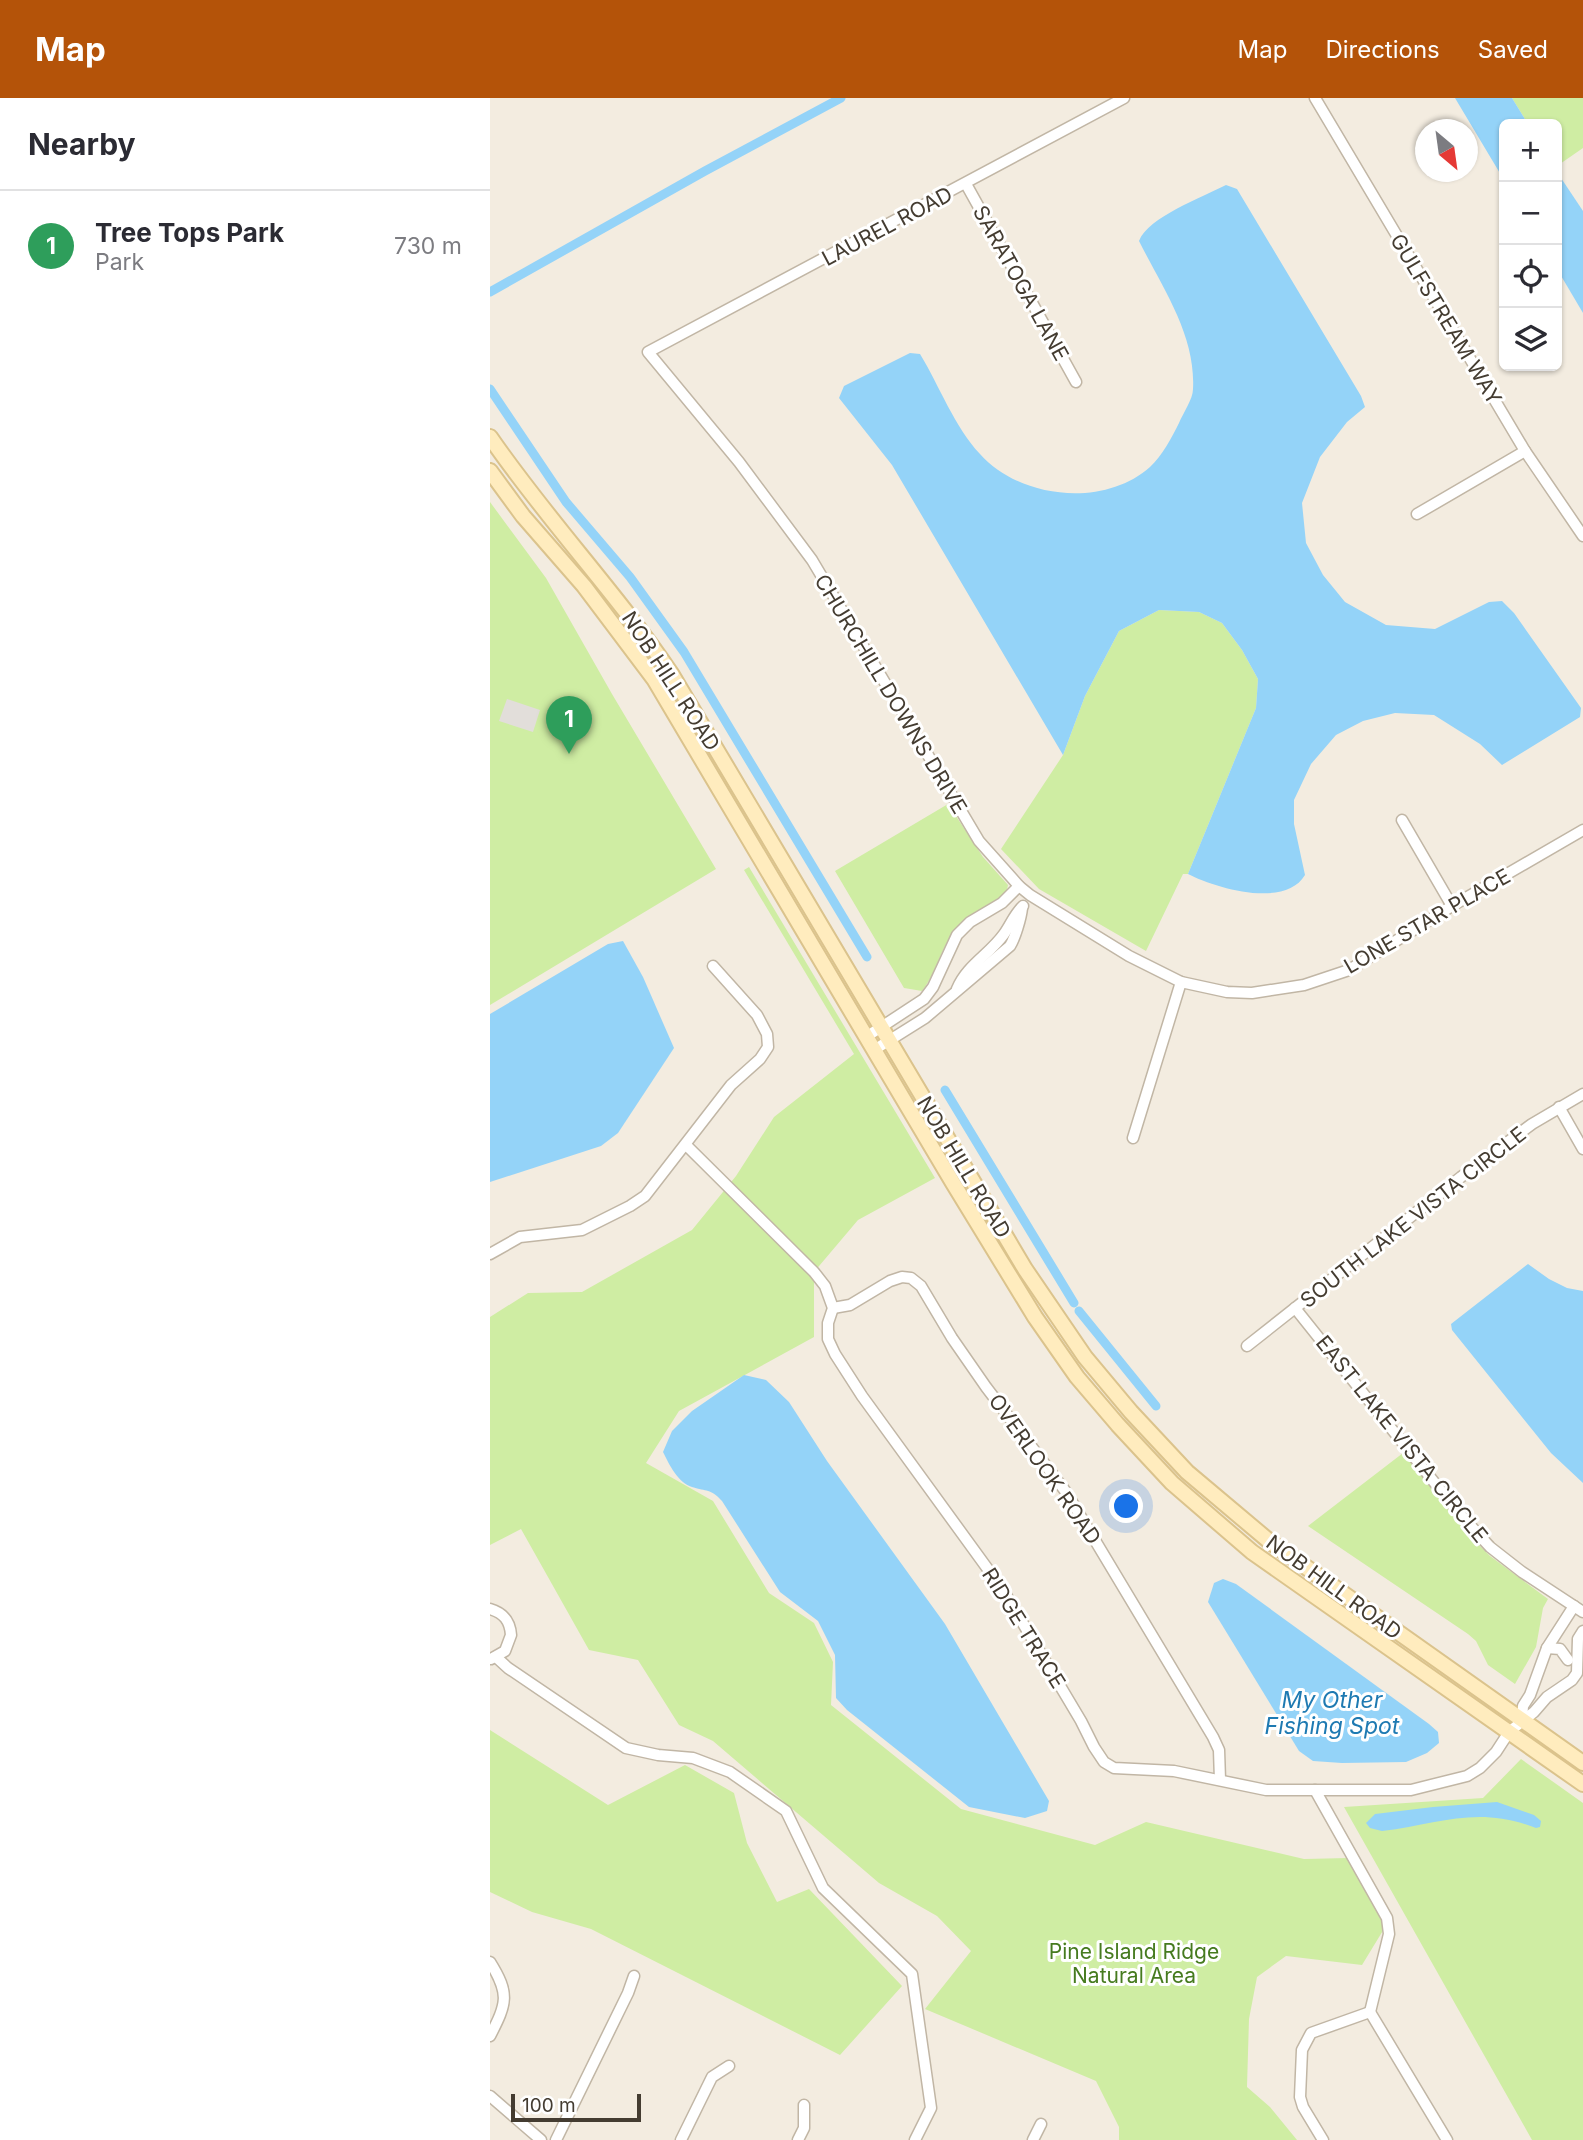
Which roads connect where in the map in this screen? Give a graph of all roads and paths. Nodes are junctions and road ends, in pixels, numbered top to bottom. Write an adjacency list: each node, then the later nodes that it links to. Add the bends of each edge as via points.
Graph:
1 (1125, 98): 3 (street, LAUREL ROAD)
2 (1315, 98): 7 (street, GULFSTREAM WAY)
3 (966, 184): 4 (street, LAUREL ROAD); 5 (street, SARATOGA LANE)
4 (648, 352): 13 (street, CHURCHILL DOWNS DRIVE, via 812,560 979,841)
5 (1076, 382)
6 (490, 437): 20 (main road, NOB HILL ROAD, via 672,675)
7 (1525, 451): 9 (street); 10 (street, GULFSTREAM WAY)
8 (490, 471): 21 (main road, NOB HILL ROAD, via 654,679)
9 (1417, 514)
10 (1583, 537)
11 (1402, 820): 15 (street)
12 (1583, 830): 15 (street, LONE STAR PLACE)
13 (1019, 886): 14 (street, CHURCHILL DOWNS DRIVE); 16 (street)
14 (1030, 895): 17 (street); 19 (street, CHURCHILL DOWNS DRIVE)
15 (1452, 906): 19 (street, LONE STAR PLACE, via 1349,970 1304,985 1252,993)
16 (985, 914): 17 (street); 20 (street, via 957,935 933,987)
17 (1013, 923): 20 (street, via 1017,936 1010,946 968,983 925,1018)
18 (713, 966): 25 (street, via 757,1016 768,1047 731,1085)
19 (1181, 982): 24 (street)
20 (886, 1034): 21 (street); 38 (main road, NOB HILL ROAD, via 1054,1313 1156,1441 1269,1541)
21 (870, 1044): 39 (main road, NOB HILL ROAD, via 1035,1317 1118,1425 1172,1483 1252,1552)
22 (1583, 1094): 23 (street, SOUTH LAKE VISTA CIRCLE)
23 (1559, 1107): 26 (street); 29 (street, SOUTH LAKE VISTA CIRCLE, via 1461,1177)
24 (1133, 1138)
25 (686, 1145): 27 (street, via 645,1196 629,1206 582,1230 520,1237); 28 (street, via 814,1272)
26 (1583, 1149)
27 (490, 1254)
28 (833, 1308): 41 (street, RIDGE TRACE, via 828,1339 835,1354 1003,1590 1104,1762 1114,1768 1174,1770); 41 (street, OVERLOOK ROAD, via 850,1305 902,1277 920,1286 952,1338 1089,1528 1213,1737 1219,1750)
29 (1295, 1308): 30 (street, SOUTH LAKE VISTA CIRCLE); 32 (street, EAST LAKE VISTA CIRCLE, via 1458,1513 1490,1547)
30 (1247, 1346)
31 (490, 1609): 35 (street, via 500,1613 510,1627 509,1644)
32 (1578, 1609): 34 (street)
33 (1581, 1635): 36 (street, via 1574,1640); 37 (street, via 1577,1673)
34 (1547, 1648): 36 (street, via 1560,1649); 38 (street, via 1523,1706)
35 (493, 1658): 56 (street, via 625,1748 693,1758 730,1772 786,1811 823,1888 912,1974 931,2108)
36 (1567, 1662): 37 (street)
37 (1569, 1684): 38 (street, RIDGE TRACE, via 1546,1697)
38 (1522, 1721): 39 (street, RIDGE TRACE); 40 (main road, NOB HILL ROAD)
39 (1509, 1732): 42 (main road, NOB HILL ROAD); 43 (street, RIDGE TRACE, via 1496,1752 1467,1776 1411,1790)
40 (1583, 1763)
41 (1220, 1780): 43 (street, RIDGE TRACE, via 1266,1790)
42 (1583, 1784)
43 (1315, 1790): 46 (street, via 1387,1918 1389,1934)
44 (490, 1962): 47 (street, via 504,1985 503,2011)
45 (634, 1976): 53 (street)
46 (1370, 2012): 58 (street, via 1311,2033 1302,2050 1300,2097); 59 (street)
47 (490, 2036)
48 (729, 2066): 54 (street, via 712,2077)
49 (490, 2096): 52 (street)
50 (804, 2105): 55 (street, via 804,2128)
51 (1041, 2124): 57 (street)
52 (541, 2140)
53 (555, 2140)
54 (681, 2140)
55 (798, 2140)
56 (915, 2140)
57 (1033, 2140)
58 (1323, 2140)
59 (1447, 2140)

